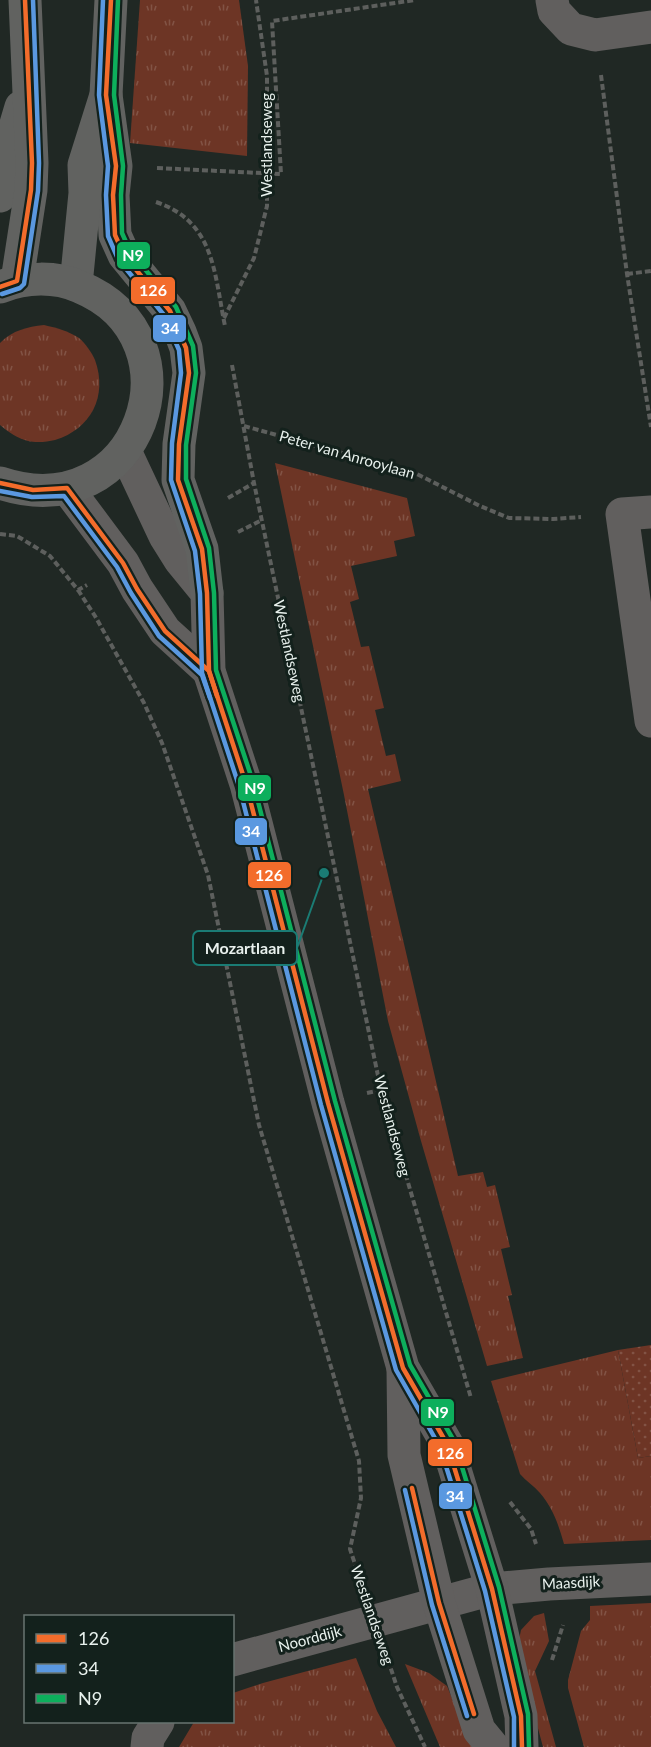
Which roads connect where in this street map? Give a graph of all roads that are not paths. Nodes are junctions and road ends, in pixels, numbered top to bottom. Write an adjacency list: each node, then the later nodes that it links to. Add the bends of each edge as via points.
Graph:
1 (25, 0): 5 (main road)
2 (111, 0): 6 (main road)
3 (552, 0): 4 (street, via 554,11 571,29 595,34)
4 (651, 27)
5 (28, 79): 7 (main road, via 5,161); 8 (main road, via 31,190)
6 (106, 95): 9 (main road, via 84,165); 14 (main road, via 116,166 115,235 124,255 170,311 186,348 189,373 178,480 202,549)
7 (0, 196)
8 (9, 284): 9 (main road, via 47,279)
9 (76, 285): 10 (main road, via 99,296 118,312 143,355 145,405)
10 (124, 451): 12 (main road, via 99,474); 14 (street, via 165,536)
11 (0, 483): 12 (main road, via 31,491)
12 (67, 488): 15 (street, via 123,563 165,630)
13 (637, 513): 16 (street)
14 (207, 593): 15 (street)
15 (209, 670): 17 (street, via 246,784 328,1103)
16 (651, 721)
17 (403, 1368): 19 (street, via 447,1444); 20 (street, via 404,1455)
18 (651, 1579): 19 (street, Maasdijk)
19 (492, 1588): 20 (street, Noorddijk); 25 (street, via 521,1716)
20 (439, 1603): 21 (street, Noorddijk); 24 (street, via 479,1730)
21 (234, 1659)
22 (157, 1723): 23 (street)
23 (147, 1747)
24 (493, 1747)
25 (522, 1747)

